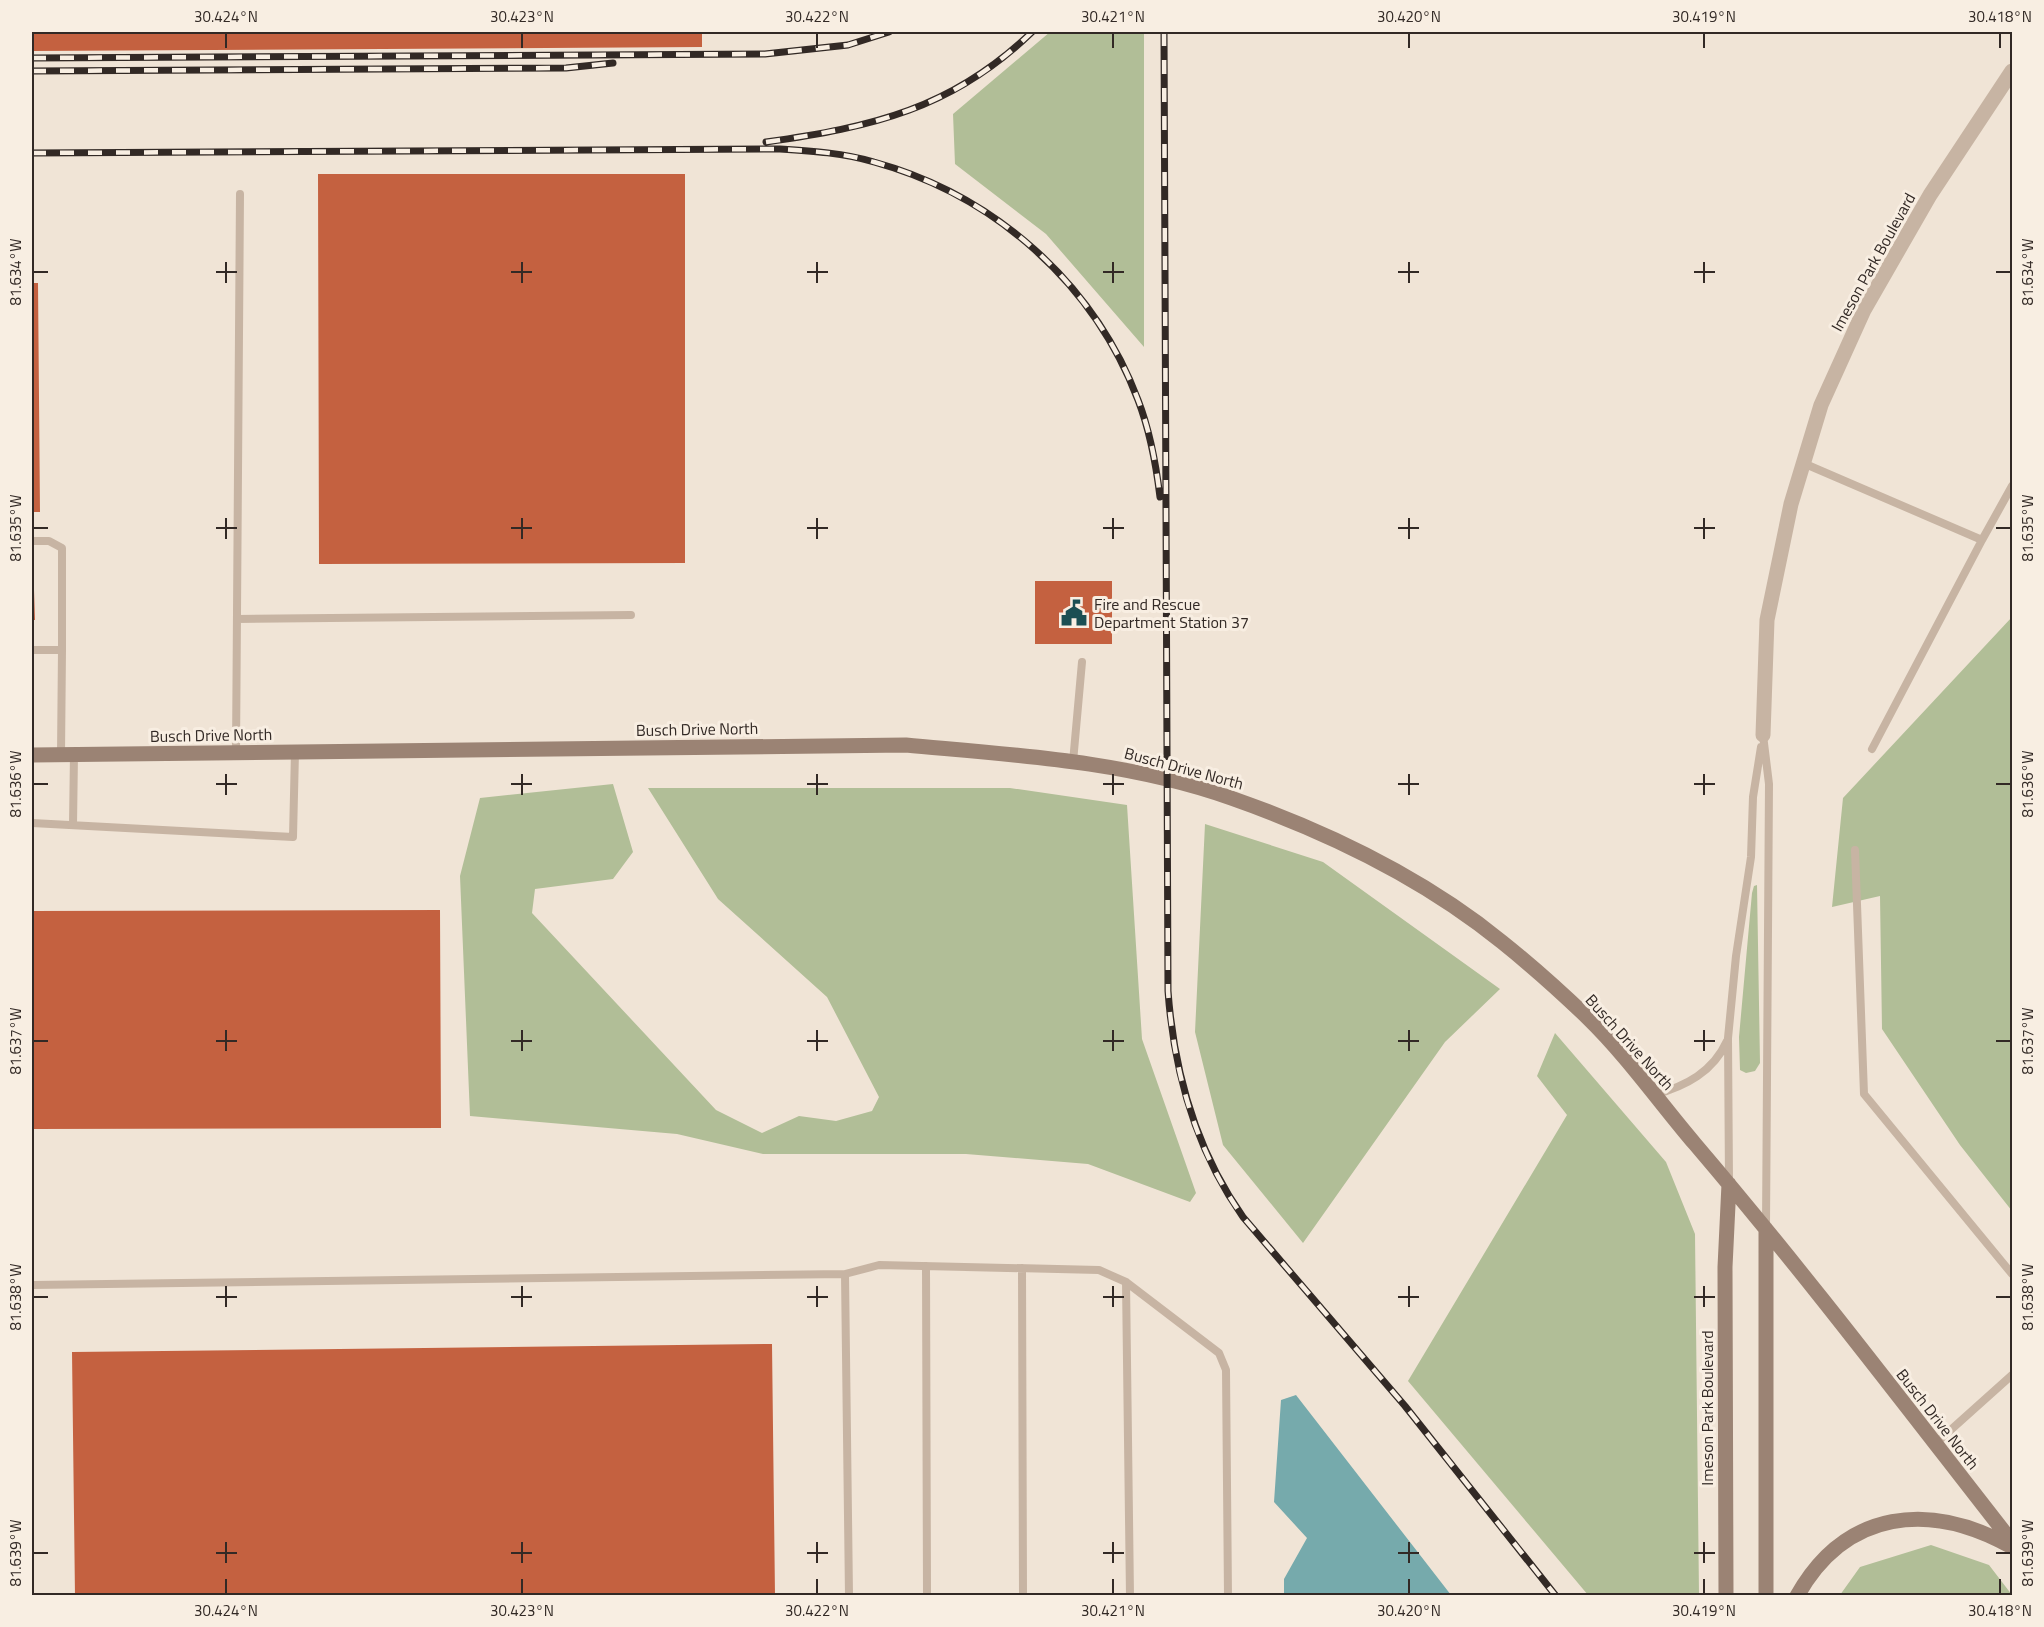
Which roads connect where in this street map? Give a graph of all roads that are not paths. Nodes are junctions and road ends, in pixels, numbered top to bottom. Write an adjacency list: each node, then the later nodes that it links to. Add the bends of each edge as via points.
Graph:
1 (2013, 71): 3 (street, Imeson Park Boulevard, via 1930,195 1864,310 1821,405)
2 (240, 194): 8 (lane)
3 (1803, 463): 5 (lane); 12 (street, Imeson Park Boulevard, via 1767,620)
4 (2013, 486): 5 (lane)
5 (1982, 540): 13 (lane)
6 (32, 541): 10 (lane, via 48,541 62,548)
7 (631, 615): 8 (lane)
8 (237, 619): 14 (lane)
9 (32, 650): 10 (lane)
10 (62, 650): 17 (lane)
11 (1082, 662): 18 (lane)
12 (1763, 735): 22 (lane); 25 (lane, via 1769,784)
13 (1872, 749)
14 (236, 752): 15 (street, Busch Drive North); 17 (street, Busch Drive North)
15 (295, 752): 18 (street, Busch Drive North, via 906,745); 20 (lane, via 293,837)
16 (32, 754): 17 (street, Busch Drive North)
17 (67, 754): 20 (lane)
18 (1073, 762): 23 (street, Busch Drive North, via 1228,796 1322,832 1399,873 1502,942 1589,1019)
19 (32, 823): 20 (lane)
20 (73, 825)
21 (1855, 850): 29 (lane, via 1864,1094)
22 (1728, 1038): 23 (lane, via 1719,1058 1701,1073 1678,1089); 24 (lane)
23 (1654, 1095): 24 (street, Busch Drive North)
24 (1729, 1184): 25 (street, Busch Drive North); 41 (street, Imeson Park Boulevard, via 1725,1267)
25 (1766, 1229): 33 (street, Busch Drive North); 42 (street)
26 (926, 1266): 27 (lane); 28 (lane, via 879,1265); 37 (lane)
27 (1022, 1268): 30 (lane, via 1099,1270); 38 (lane)
28 (845, 1274): 31 (lane); 36 (lane)
29 (2013, 1274)
30 (1126, 1282): 39 (lane); 40 (lane, via 1219,1353 1226,1370)
31 (32, 1285)
32 (2013, 1375): 33 (lane)
33 (1935, 1444): 34 (street, Busch Drive North)
34 (2013, 1542)
35 (2013, 1547): 43 (street, via 1946,1520 1894,1521 1851,1536 1832,1550 1812,1569)
36 (849, 1596)
37 (927, 1596)
38 (1023, 1596)
39 (1130, 1596)
40 (1228, 1596)
41 (1726, 1596)
42 (1766, 1596)
43 (1797, 1596)

